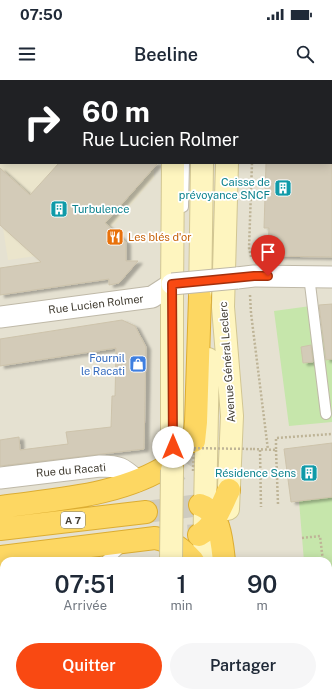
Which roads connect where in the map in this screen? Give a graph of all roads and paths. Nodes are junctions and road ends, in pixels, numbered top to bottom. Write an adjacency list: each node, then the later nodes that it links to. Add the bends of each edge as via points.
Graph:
1 (173, 164): 8 (main road)
2 (184, 164): 6 (lane)
3 (202, 164): 12 (main road, Avenue Général Leclerc)
4 (226, 164): 22 (main road, Avenue Général Leclerc, via 223,307 232,416)
5 (252, 164): 7 (path, via 249,248)
6 (183, 216)
7 (252, 263)
8 (177, 276): 9 (street, Rue Lucien Rolmer, bridge); 13 (street, Rue Lucien Rolmer, via 152,297); 19 (main road)
9 (309, 276): 10 (street, Rue Lucien Rolmer); 14 (lane)
10 (332, 277)
11 (250, 294): 17 (path)
12 (200, 298): 19 (highway, via 196,422); 29 (main road, Avenue Général Leclerc, via 208,341)
13 (0, 316)
14 (326, 414)
15 (332, 434): 18 (path, via 276,438)
16 (260, 450): 17 (path); 19 (path, bridge); 26 (path)
17 (268, 450): 18 (path)
18 (276, 450): 24 (path)
19 (181, 455): 21 (highway, via 158,472); 35 (main road, bridge)
20 (0, 478): 21 (street, Rue du Racati, via 106,466 124,469)
21 (137, 481): 25 (highway, via 83,496)
22 (229, 490): 29 (highway); 38 (main road, Avenue Général Leclerc)
23 (85, 502): 28 (highway)
24 (278, 504)
25 (0, 507)
26 (260, 507)
27 (146, 512): 30 (highway, A 7)
28 (0, 516)
29 (205, 519): 37 (main road, Avenue Général Leclerc); 39 (highway, via 221,534)
30 (0, 529)
31 (302, 538): 40 (path, via 320,536)
32 (126, 541): 33 (highway); 34 (lane); 36 (highway, via 155,538 168,541)
33 (0, 557)
34 (110, 557)
35 (171, 557)
36 (190, 557)
37 (204, 557)
38 (224, 557)
39 (224, 557)
40 (323, 557)

